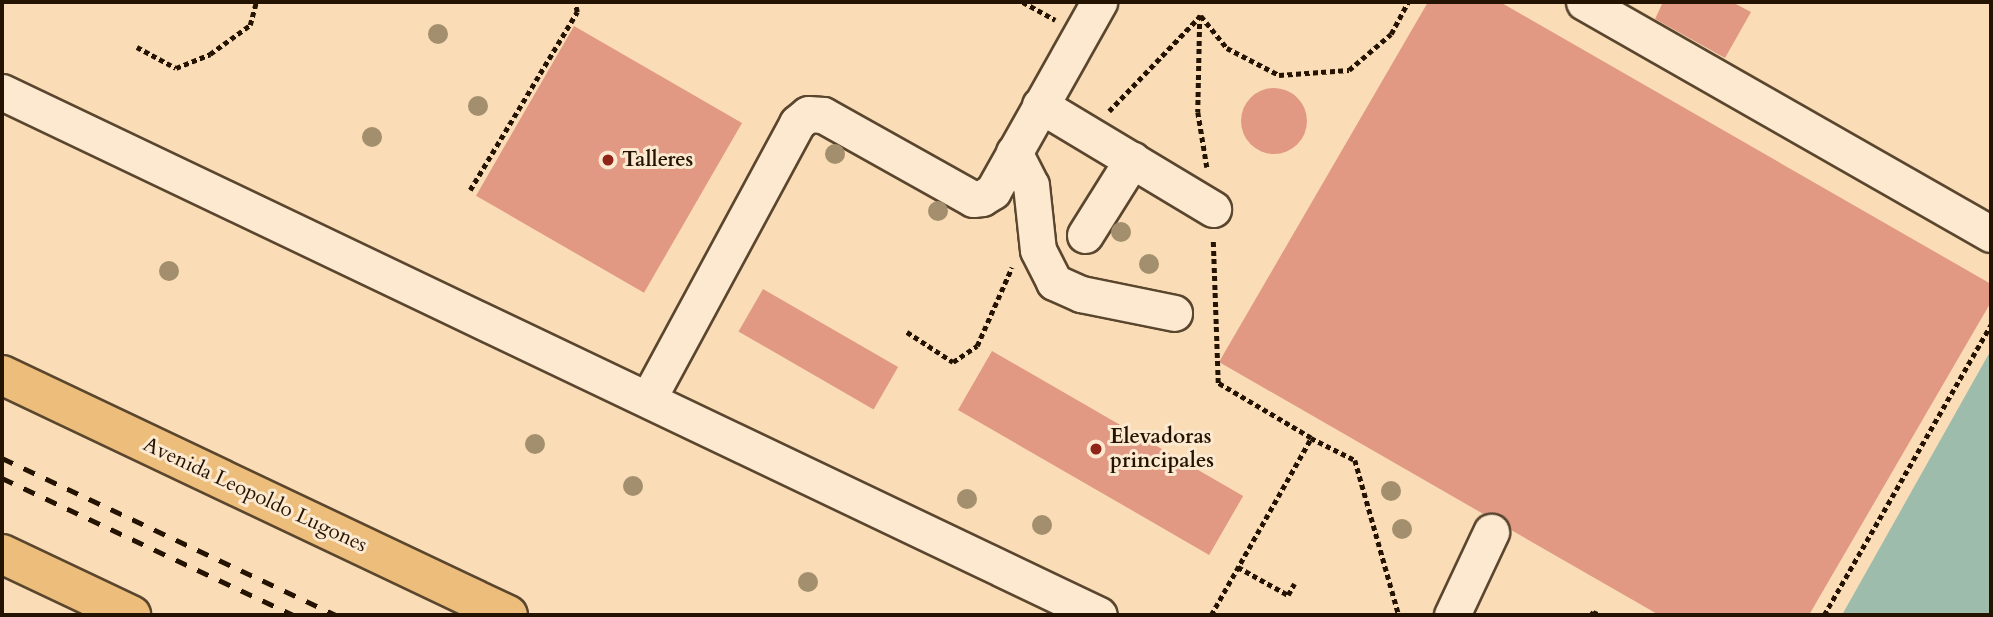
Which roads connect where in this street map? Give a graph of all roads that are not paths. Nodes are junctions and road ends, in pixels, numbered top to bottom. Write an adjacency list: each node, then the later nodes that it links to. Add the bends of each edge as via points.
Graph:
1 (1099, 2): 5 (lane)
2 (1584, 2): 3 (lane)
3 (1637, 15): 9 (lane)
4 (2, 92): 13 (lane)
5 (1040, 106): 6 (lane); 7 (lane)
6 (1014, 152): 11 (lane, via 1031,185 1038,250 1054,282 1081,294); 13 (lane, via 993,191 972,199 823,115 808,114 797,123)
7 (1132, 160): 8 (lane); 10 (lane)
8 (1213, 209)
9 (1991, 234)
10 (1085, 235)
11 (1174, 313)
12 (2, 375): 17 (highway, Avenida Leopoldo Lugones)
13 (648, 399): 18 (lane)
14 (1491, 532): 19 (lane)
15 (2, 554): 16 (highway)
16 (131, 615)
17 (508, 615)
18 (1099, 615)
19 (1452, 615)

